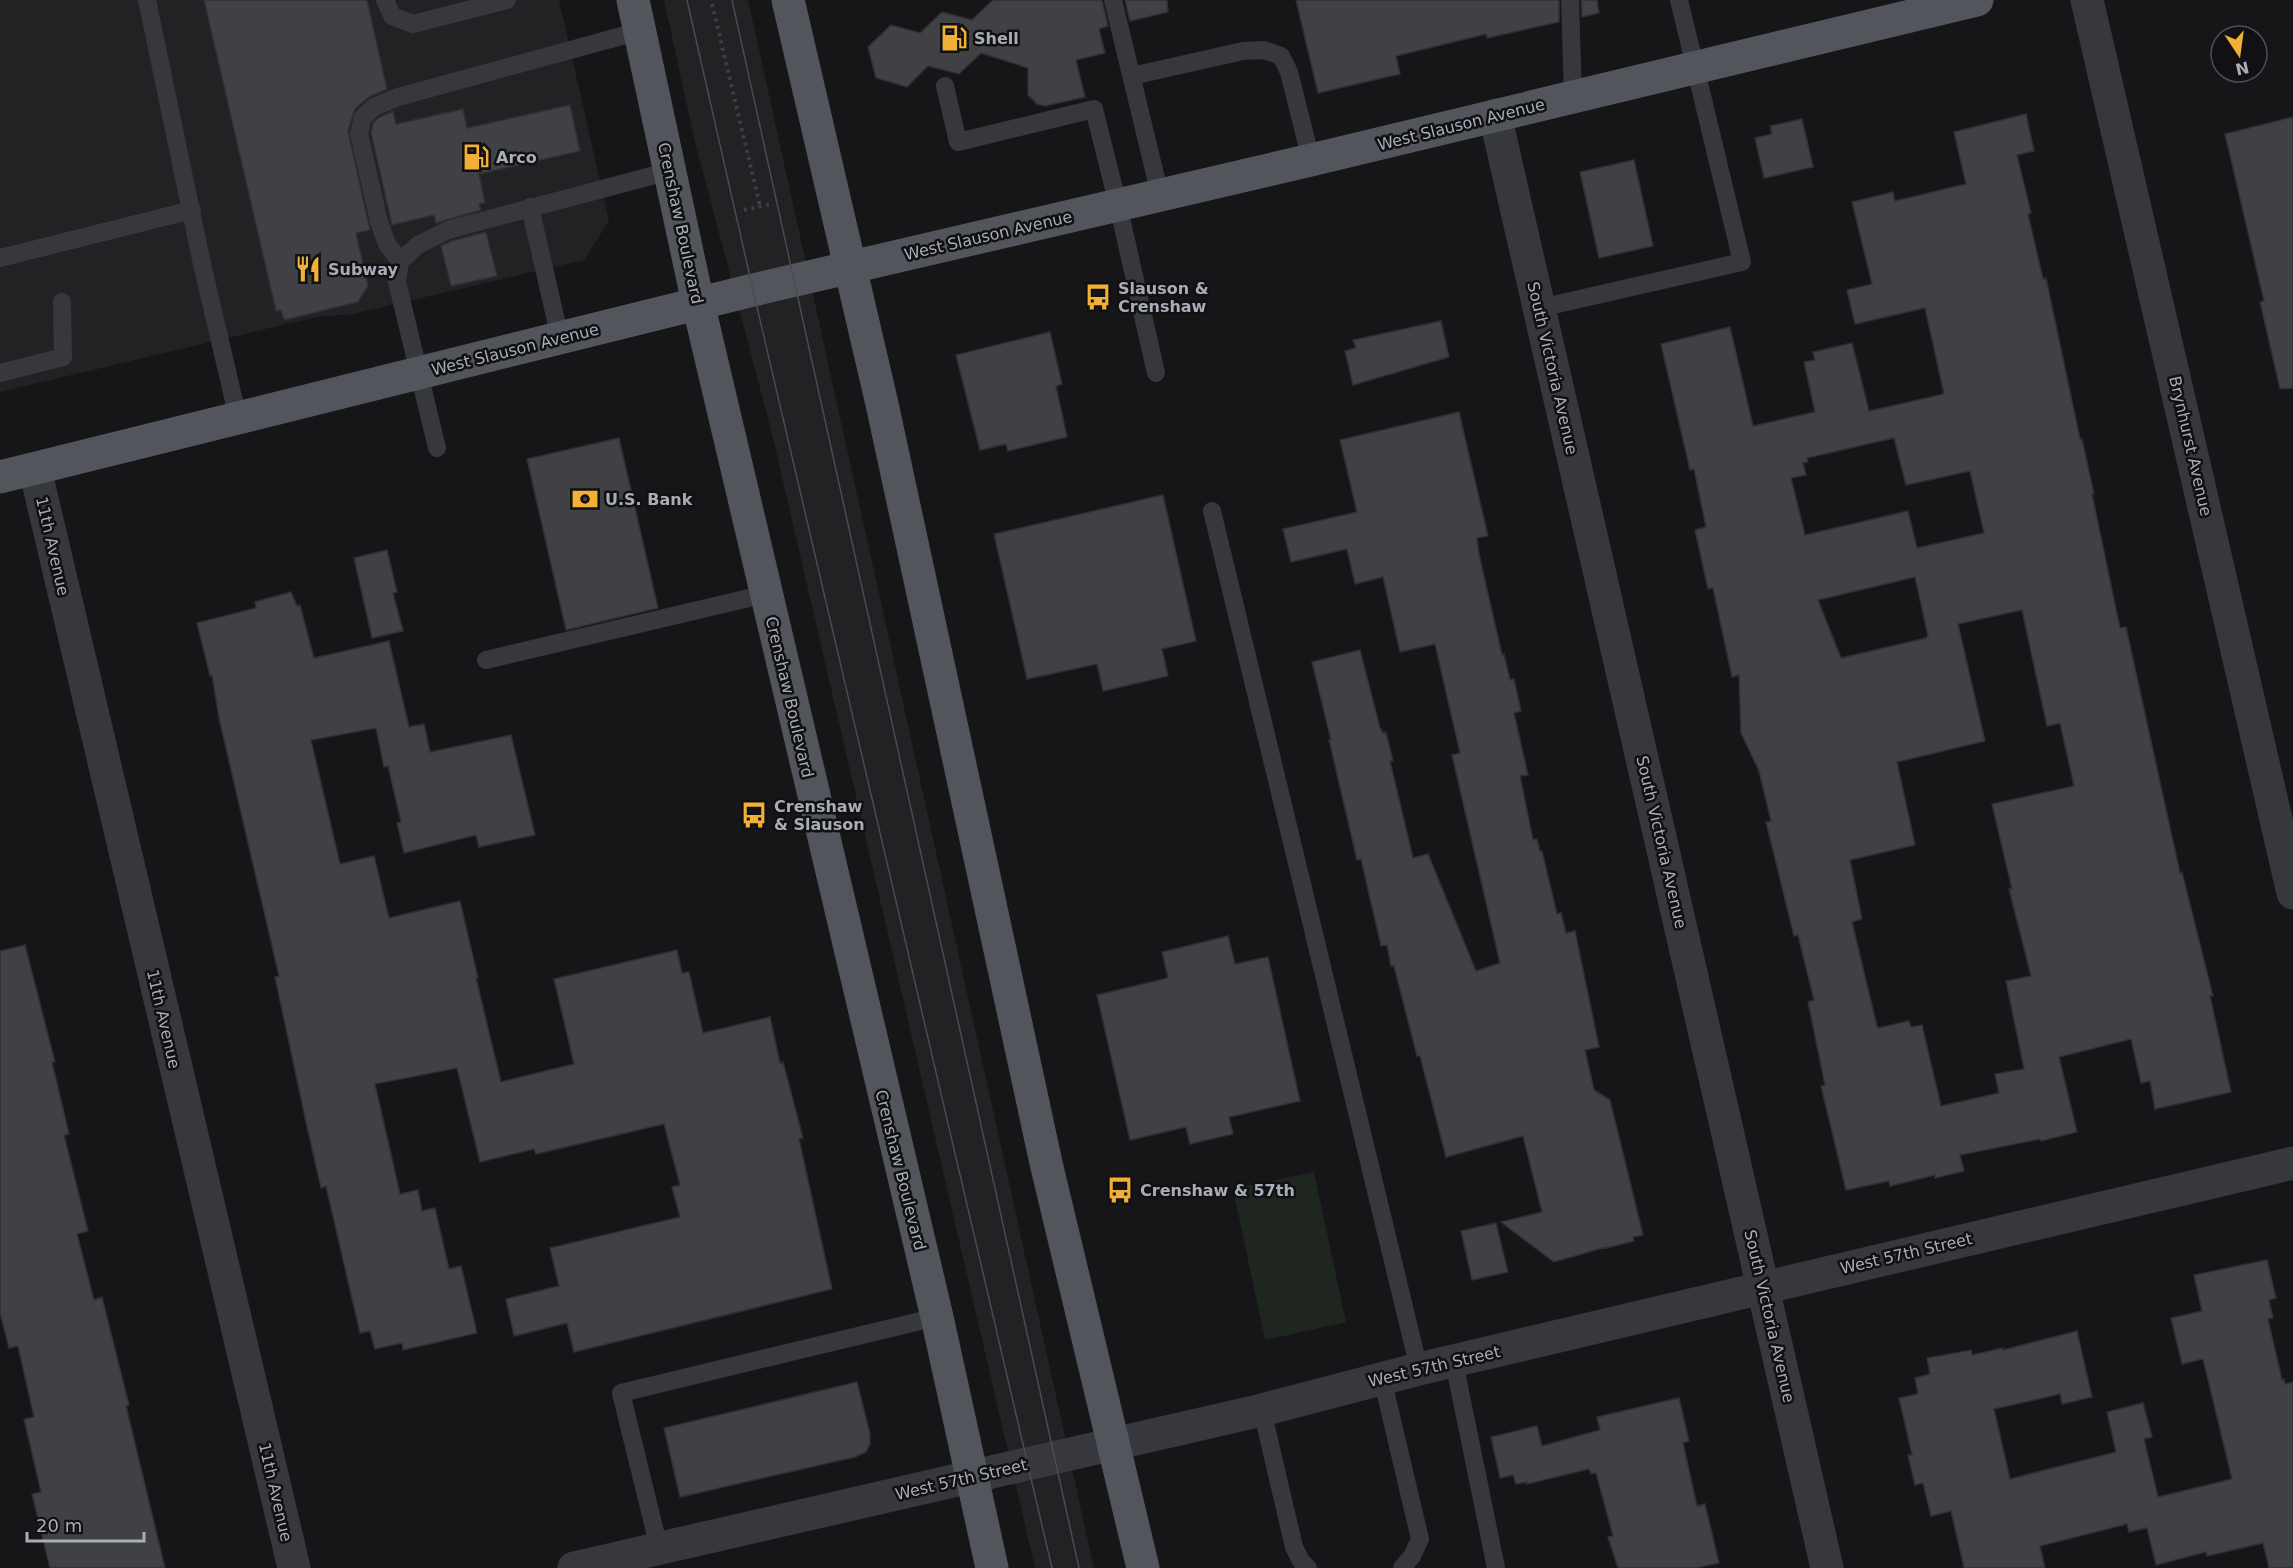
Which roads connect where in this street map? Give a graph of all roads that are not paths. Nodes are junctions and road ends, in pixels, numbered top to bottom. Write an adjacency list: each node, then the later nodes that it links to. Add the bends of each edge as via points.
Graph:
1 (147, 0): 23 (lane)
2 (385, 0): 3 (lane, via 392,16 413,24)
3 (507, 0)
4 (633, 0): 12 (main road, Crenshaw Boulevard)
5 (788, 0): 26 (main road)
6 (1113, 0): 14 (lane)
7 (1570, 0): 16 (lane)
8 (1679, 0): 13 (lane)
9 (1977, 0): 11 (main road, West Slauson Avenue)
10 (2087, 0): 41 (street, Brynhurst Avenue)
11 (1901, 9): 13 (main road, West Slauson Avenue)
12 (640, 32): 19 (main road, Crenshaw Boulevard); 25 (lane, via 398,97 374,107 363,117 359,133 379,222 387,244)
13 (1695, 68): 16 (main road, West Slauson Avenue); 29 (lane, via 1743,262)
14 (1132, 76): 18 (lane, via 1243,51 1264,50 1281,56 1289,72); 20 (lane)
15 (945, 86): 21 (lane, via 958,142 1094,109)
16 (1573, 97): 17 (main road, West Slauson Avenue)
17 (1495, 116): 18 (main road, West Slauson Avenue); 29 (street, South Victoria Avenue)
18 (1311, 160): 20 (main road, West Slauson Avenue)
19 (670, 171): 22 (lane); 28 (main road, Crenshaw Boulevard)
20 (1160, 195): 21 (main road, West Slauson Avenue)
21 (1118, 204): 26 (main road, West Slauson Avenue); 33 (lane)
22 (530, 207): 25 (lane, via 448,230 418,245); 30 (lane)
23 (192, 210): 24 (lane); 34 (lane)
24 (0, 258)
25 (400, 261): 31 (lane, via 397,282)
26 (852, 268): 28 (main road, West Slauson Avenue); 49 (main road, via 1046,1163)
27 (62, 302): 32 (lane, via 63,357)
28 (698, 303): 30 (main road, West Slauson Avenue); 39 (main road, Crenshaw Boulevard)
29 (1540, 308): 43 (street, South Victoria Avenue)
30 (560, 338): 31 (main road, West Slauson Avenue)
31 (420, 372): 34 (main road, West Slauson Avenue); 35 (lane)
32 (0, 373)
33 (1156, 373)
34 (238, 418): 36 (main road, West Slauson Avenue)
35 (437, 448)
36 (35, 469): 37 (main road, West Slauson Avenue); 52 (street, 11th Avenue)
37 (0, 477)
38 (1212, 511): 46 (lane)
39 (766, 594): 40 (lane); 44 (main road, Crenshaw Boulevard)
40 (486, 660)
41 (2293, 893)
42 (2293, 1163): 43 (street, West 57th Street)
43 (1763, 1287): 45 (street, West 57th Street); 59 (street, South Victoria Avenue)
44 (937, 1317): 50 (main road, Crenshaw Boulevard); 51 (lane, via 621,1393)
45 (1454, 1362): 46 (street, West 57th Street); 58 (lane)
46 (1419, 1369): 47 (street, West 57th Street)
47 (1382, 1378): 48 (street, West 57th Street); 57 (lane, via 1420,1539)
48 (1262, 1410): 49 (street, West 57th Street); 56 (lane, via 1294,1548)
49 (1114, 1445): 50 (street, West 57th Street); 55 (main road)
50 (973, 1478): 51 (street, West 57th Street); 54 (main road, Crenshaw Boulevard)
51 (659, 1548): 53 (street, West 57th Street)
52 (294, 1568)
53 (574, 1568)
54 (992, 1568)
55 (1143, 1568)
56 (1308, 1568)
57 (1402, 1568)
58 (1496, 1568)
59 (1827, 1568)

